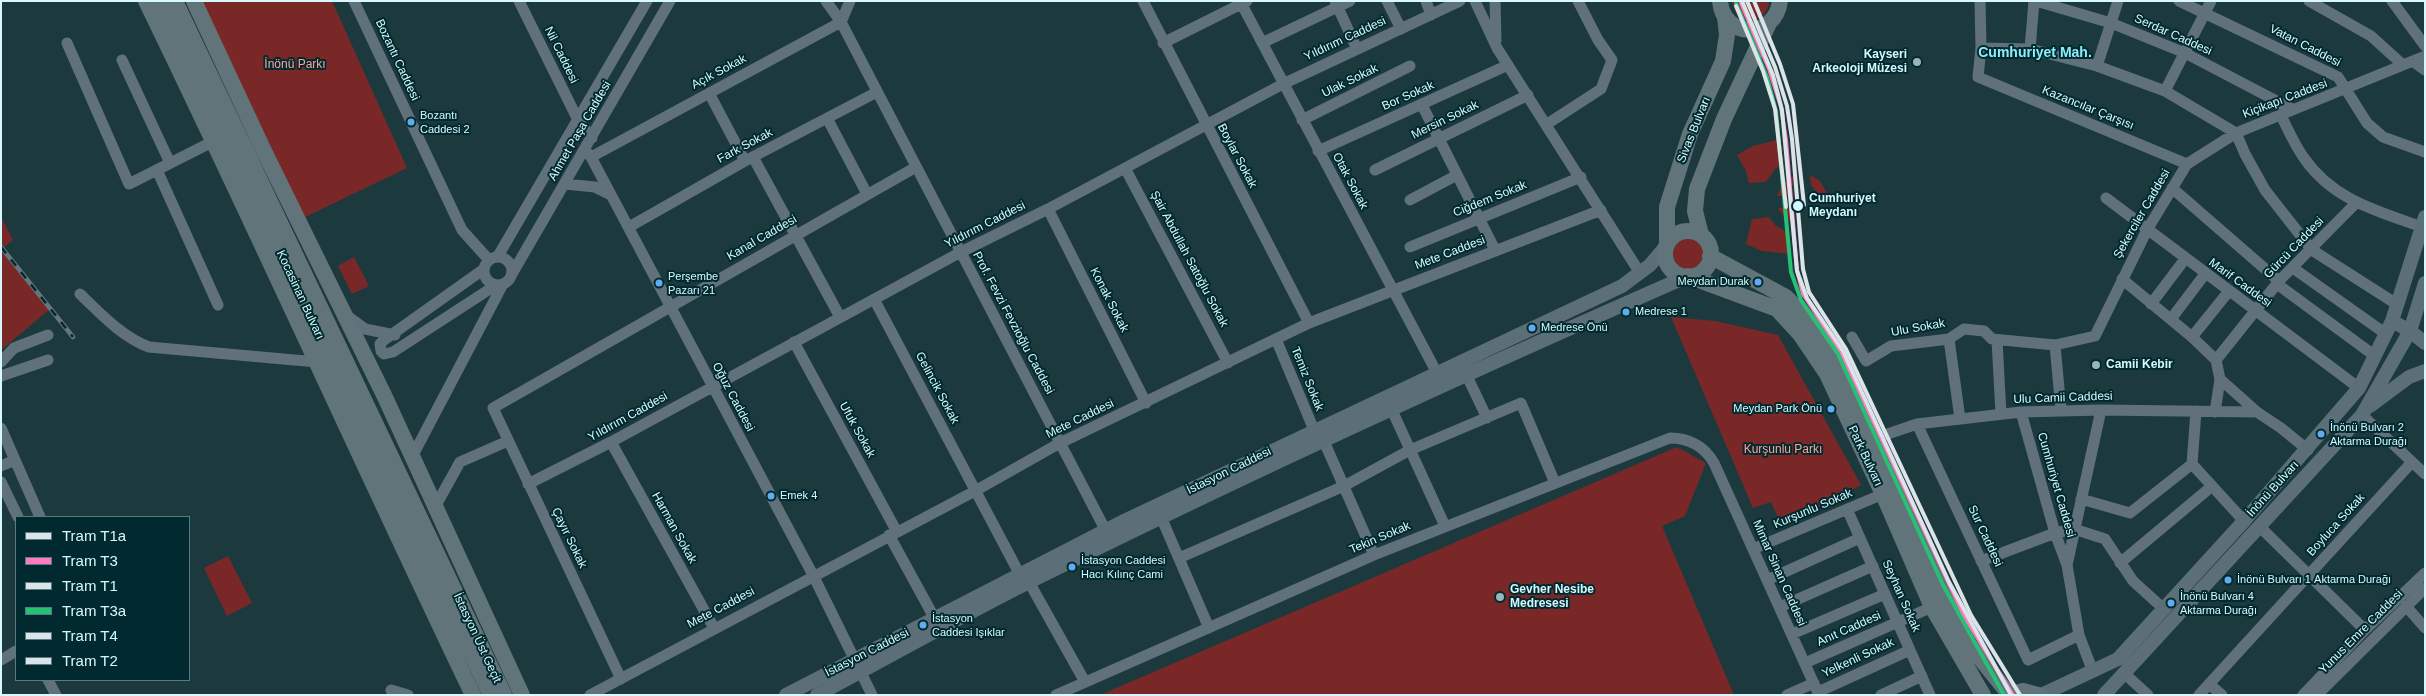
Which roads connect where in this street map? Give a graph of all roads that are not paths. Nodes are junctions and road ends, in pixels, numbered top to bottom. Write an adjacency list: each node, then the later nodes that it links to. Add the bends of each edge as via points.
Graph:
1 (146, 1): 56 (highway)
2 (154, 1): 56 (highway)
3 (160, 1): 175 (highway, Kocasinan Bulvarı)
4 (174, 1): 179 (highway, Kocasinan Bulvarı)
5 (185, 1): 49 (highway)
6 (194, 1): 49 (highway)
7 (354, 1): 110 (street, Bozantı Caddesi, via 462,230)
8 (520, 1): 68 (street, Nil Caddesi)
9 (635, 1): 33 (street)
10 (647, 1): 33 (street, Ahmet Paşa Caddesi)
11 (670, 1): 73 (street, Ahmet Paşa Caddesi)
12 (826, 1): 37 (street, Prof. Fevzi Fevzioğlu Caddesi)
13 (850, 1): 37 (street)
14 (1143, 1): 42 (street, Boylar Sokak)
15 (1350, 1): 32 (street)
16 (1387, 1): 40 (street)
17 (1426, 1): 35 (street)
18 (1460, 1): 35 (street, Yıldırım Caddesi)
19 (1476, 1): 45 (street)
20 (1495, 1): 45 (street)
21 (1578, 1): 71 (street, via 1612,60 1601,89)
22 (1720, 1): 36 (highway, Sivas Bulvarı)
23 (1980, 1): 46 (street)
24 (2035, 1): 39 (street, Serdar Caddesi); 48 (street)
25 (2118, 1): 39 (street)
26 (2179, 1): 34 (street, Vatan Caddesi)
27 (2211, 1): 34 (street)
28 (2308, 1): 52 (street)
29 (2392, 1): 44 (street)
30 (1243, 2): 42 (street); 43 (street, Otak Sokak)
31 (1781, 3): 38 (highway, Sivas Bulvarı)
32 (1336, 4): 43 (street); 47 (street)
33 (641, 12): 68 (street, Ahmet Paşa Caddesi)
34 (2205, 12): 50 (street); 59 (street, Vatan Caddesi, via 2338,77)
35 (1431, 15): 40 (street, Yıldırım Caddesi)
36 (1725, 17): 38 (highway, via 1734,26 1746,30 1759,29); 103 (highway, Sivas Bulvarı, via 1727,34 1723,61 1690,134 1667,207)
37 (841, 22): 61 (street, Prof. Fevzi Fevzioğlu Caddesi); 62 (street, Açık Sokak)
38 (1769, 23): 102 (highway, Sivas Bulvarı, via 1724,119 1698,189 1695,211)
39 (2111, 23): 50 (street, Serdar Caddesi); 55 (street)
40 (1401, 29): 47 (street, Yıldırım Caddesi)
41 (68, 42): 84 (street, via 129,184)
42 (1163, 43): 70 (street, Boylar Sokak)
43 (1262, 43): 58 (street, Otak Sokak)
44 (2425, 46)
45 (1497, 48): 53 (street)
46 (1981, 48): 48 (street); 81 (street, Kazancılar Çarşısı, via 1978,77)
47 (1356, 49): 58 (street, Yıldırım Caddesi)
48 (2030, 49): 55 (street)
49 (217, 52): 122 (highway)
50 (2185, 53): 60 (street); 65 (street, Serdar Caddesi)
51 (122, 60): 80 (street)
52 (2414, 61): 57 (street); 59 (street, Kiçikapı Caddesi)
53 (1508, 65): 63 (street); 64 (street, Bor Sokak)
54 (1410, 66): 69 (street, Ulak Sokak)
55 (2097, 66): 60 (street)
56 (179, 70): 75 (highway)
57 (2425, 70)
58 (1283, 84): 69 (street, Otak Sokak); 70 (street, Yıldırım Caddesi)
59 (2345, 90): 65 (street, Kiçikapı Caddesi); 77 (street, Vatan Caddesi, via 2367,123 2383,137)
60 (2166, 91): 72 (street)
61 (877, 92): 67 (street, Fark Sokak); 82 (street, Prof. Fevzi Fevzioğlu Caddesi)
62 (709, 93): 78 (street, Açık Sokak); 79 (street)
63 (1528, 95): 71 (street); 74 (street, Mersin Sokak)
64 (1422, 104): 74 (street); 76 (street, Bor Sokak)
65 (2292, 109): 66 (street, Kiçikapı Caddesi)
66 (2280, 114): 72 (street, Kiçikapı Caddesi); 94 (street, via 2304,158 2334,190)
67 (826, 118): 79 (street, Fark Sokak); 90 (street)
68 (578, 120): 73 (street, Nil Caddesi); 110 (street, Ahmet Paşa Caddesi)
69 (1302, 120): 76 (street, Otak Sokak)
70 (1205, 124): 83 (street, Yıldırım Caddesi); 135 (street, Boylar Sokak)
71 (1547, 124): 87 (street)
72 (2236, 133): 81 (street, Kiçikapı Caddesi); 106 (street, via 2265,190)
73 (592, 138): 78 (street, Ahmet Paşa Caddesi)
74 (1439, 139): 85 (street, Mersin Sokak); 86 (street)
75 (214, 141): 80 (street); 128 (highway)
76 (1318, 151): 120 (street, Otak Sokak)
77 (2425, 152)
78 (588, 153): 88 (street, Ahmet Paşa Caddesi); 91 (street, Oğuz Caddesi)
79 (749, 159): 99 (street, Fark Sokak); 101 (street)
80 (170, 163): 84 (street)
81 (2187, 164): 89 (street, Şekerciler Caddesi)
82 (916, 167): 90 (street, Kanal Caddesi); 107 (street, Prof. Fevzi Fevzioğlu Caddesi)
83 (1125, 168): 95 (street, Yıldırım Caddesi); 154 (street, Şair Abdullah Satoğlu Sokak)
84 (157, 170): 127 (street)
85 (1375, 170)
86 (1457, 175): 93 (street); 97 (street)
87 (1580, 177): 96 (street); 97 (street, Ciğdem Sokak)
88 (565, 184): 91 (street, via 595,187); 113 (street, Ahmet Paşa Caddesi)
89 (2172, 188): 100 (street, Şekerciler Caddesi); 117 (street)
90 (867, 194): 101 (street, Kanal Caddesi)
91 (612, 196): 99 (street, Oğuz Caddesi)
92 (2106, 198): 100 (street, Marif Caddesi)
93 (1410, 200)
94 (2356, 203): 98 (street); 106 (street, Gürcü Caddesi)
95 (1048, 209): 107 (street, Yıldırım Caddesi); 162 (street, Konak Sokak)
96 (1601, 210): 105 (street, Mete Caddesi); 112 (street)
97 (1479, 219): 104 (street, Ciğdem Sokak); 105 (street)
98 (2423, 222): 126 (main road, İnönü Bulvarı)
99 (628, 227): 129 (street, Oğuz Caddesi)
100 (2147, 230): 109 (street, Marif Caddesi); 116 (street, Şekerciler Caddesi)
101 (796, 234): 129 (street, Kanal Caddesi); 132 (street)
102 (1701, 235): 103 (highway, via 1692,231 1682,232 1673,236); 108 (highway, via 1709,246)
103 (1667, 245): 112 (main road, İstasyon Caddesi); 115 (highway, via 1666,260 1670,268)
104 (1410, 247)
105 (1495, 250): 120 (street, Mete Caddesi)
106 (2312, 250): 111 (street, Gürcü Caddesi); 126 (street)
107 (961, 252): 124 (street, Yıldırım Caddesi); 183 (street, Prof. Fevzi Fevzioğlu Caddesi)
108 (1710, 256): 115 (highway, via 1705,269); 180 (highway, Park Bulvarı, via 1786,297 1814,326 1840,367)
109 (2185, 259): 114 (street, Marif Caddesi); 125 (street)
110 (490, 262): 113 (street, via 510,262); 119 (street, via 486,278); 138 (street, Ahmet Paşa Caddesi)
111 (2293, 268): 117 (street, Gürcü Caddesi); 136 (street)
112 (1640, 273): 156 (main road, İstasyon Caddesi, via 1622,286)
113 (512, 274): 119 (street, via 509,280)
114 (2205, 274): 121 (street, Marif Caddesi); 134 (street)
115 (1688, 276): 157 (main road, İstasyon Caddesi); 200 (highway, Park Bulvarı, via 1777,309 1800,334 1827,374)
116 (2122, 279): 125 (street); 147 (street, Şekerciler Caddesi, via 2095,336)
117 (2278, 282): 130 (street, Gürcü Caddesi); 149 (street)
118 (2425, 283): 133 (main road, İnönü Bulvarı)
119 (500, 284): 148 (street); 186 (street)
120 (1392, 290): 135 (street, Mete Caddesi); 156 (street, Otak Sokak)
121 (2229, 291): 130 (street, Marif Caddesi); 141 (street)
122 (334, 292): 131 (highway); 179 (highway)
123 (80, 294): 153 (street, via 123,333 149,347)
124 (874, 299): 132 (street, Yıldırım Caddesi); 199 (street, Gelincik Sokak)
125 (2151, 304): 134 (street)
126 (2398, 304): 133 (main road); 136 (main road, İnönü Bulvarı)
127 (218, 305)
128 (290, 306): 153 (highway); 175 (highway)
129 (670, 306): 160 (street, Oğuz Caddesi); 163 (street, Kanal Caddesi)
130 (2255, 310): 151 (street, Gürcü Caddesi); 161 (street, Marif Caddesi)
131 (345, 314): 138 (street, via 365,328); 186 (highway)
132 (840, 317): 145 (street, Yıldırım Caddesi)
133 (2420, 319): 137 (main road, İnönü Bulvarı)
134 (2171, 320): 141 (street)
135 (1309, 323): 142 (street, Mete Caddesi)
136 (2389, 328): 137 (main road); 149 (main road, İnönü Bulvarı)
137 (2410, 331): 146 (main road); 171 (main road, İnönü Bulvarı)
138 (392, 334): 148 (street, via 399,340); 148 (street, via 382,342 381,351 387,354)
139 (48, 335): 152 (street, via 14,348)
140 (1852, 337): 143 (street, Ulu Sokak, via 1866,361 1891,346)
141 (2192, 337): 151 (street)
142 (1276, 339): 154 (street, Mete Caddesi); 178 (street, Temiz Sokak)
143 (1949, 339): 144 (street, Ulu Sokak, via 1964,329 1984,331); 174 (street)
144 (1997, 340): 147 (street, Ulu Sokak); 172 (street)
145 (794, 342): 160 (street, Yıldırım Caddesi); 213 (street, Ufuk Sokak)
146 (2425, 343)
147 (2055, 345): 165 (street)
148 (400, 348)
149 (2374, 356): 161 (main road, İnönü Bulvarı)
150 (48, 360): 158 (street)
151 (2216, 360): 159 (street)
152 (1, 362)
153 (316, 362): 260 (highway)
154 (1228, 363): 162 (street, Mete Caddesi)
155 (2425, 370): 171 (main road, via 2410,377)
156 (1437, 373): 178 (main road, İstasyon Caddesi)
157 (1466, 374): 164 (main road, İstasyon Caddesi); 173 (street)
158 (1, 376)
159 (2220, 379): 169 (street); 170 (street)
160 (712, 386): 182 (street, Yıldırım Caddesi); 223 (street, Oğuz Caddesi)
161 (2359, 388): 185 (main road, İnönü Bulvarı)
162 (1146, 403): 183 (street, Mete Caddesi)
163 (493, 408): 181 (street, Çayır Sokak)
164 (1391, 408): 178 (main road, İstasyon Caddesi); 184 (street)
165 (2061, 410): 166 (street, Ulu Camii Caddesi); 167 (street, Ulu Camii Caddesi)
166 (2101, 410): 168 (street, Ulu Camii Caddesi); 201 (street)
167 (2021, 412): 172 (street, Ulu Camii Caddesi); 212 (street, Cumhuriyet Caddesi)
168 (2196, 412): 169 (street, Ulu Camii Caddesi); 190 (street)
169 (2215, 412): 170 (street, Ulu Camii Caddesi)
170 (2257, 412): 185 (street)
171 (2364, 412): 188 (street); 209 (main road, İnönü Bulvarı)
172 (2001, 414): 174 (street, Ulu Camii Caddesi)
173 (1487, 418): 184 (street); 194 (street, via 1521,403)
174 (1960, 419): 176 (street, Ulu Camii Caddesi)
175 (360, 424): 227 (highway, Kocasinan Bulvarı)
176 (1917, 424): 180 (street, Ulu Camii Caddesi); 218 (street, Sur Caddesi)
177 (1, 428): 187 (street)
178 (1319, 435): 196 (street, Temiz Sokak); 206 (main road, İstasyon Caddesi); 211 (main road, İstasyon Caddesi)
179 (382, 437): 227 (highway, Kocasinan Bulvarı)
180 (1873, 439): 257 (highway, Park Bulvarı, via 1963,637)
181 (508, 441): 195 (street, Çayır Sokak); 202 (street, via 460,462)
182 (611, 442): 195 (street, Yıldırım Caddesi); 236 (street, Harman Sokak)
183 (1060, 443): 199 (street, Mete Caddesi); 211 (street, Prof. Fevzi Fevzioğlu Caddesi)
184 (1410, 450): 196 (street); 208 (street)
185 (2308, 450): 207 (main road, İnönü Bulvarı)
186 (412, 457): 202 (highway)
187 (15, 460): 191 (street); 193 (street)
188 (2412, 462): 192 (street); 224 (street, Boyluca Sokak)
189 (1714, 463): 194 (street, Tekin Sokak, via 1706,451 1694,443 1670,438); 215 (street, Mimar Sinan Caddesi)
190 (2192, 464): 198 (street); 201 (street, via 2130,513)
191 (1, 466)
192 (2425, 474)
193 (25, 482): 197 (street); 205 (street)
194 (1555, 483): 208 (street, Tekin Sokak)
195 (528, 484): 251 (street, Çayır Sokak)
196 (1344, 486): 216 (street, Temiz Sokak); 217 (street)
197 (3, 487): 204 (street)
198 (2211, 487): 207 (street); 219 (street)
199 (975, 491): 213 (street, Mete Caddesi); 225 (street, Gelincik Sokak)
200 (1883, 494): 203 (street, Kurşunlu Sokak); 232 (highway, Park Bulvarı)
201 (2081, 499): 210 (street)
202 (435, 506): 263 (highway)
203 (1847, 509): 214 (street, Seyhan Sokak); 215 (street, Kurşunlu Sokak)
204 (18, 516)
205 (40, 516)
206 (1161, 517): 217 (street); 225 (main road, İstasyon Caddesi)
207 (2244, 521): 233 (main road, İnönü Bulvarı)
208 (1445, 526): 216 (street, Tekin Sokak)
209 (2260, 528): 224 (street); 249 (main road, İnönü Bulvarı)
210 (2074, 529): 212 (street); 219 (street, via 2105,539); 220 (street)
211 (1106, 531): 225 (main road, İstasyon Caddesi)
212 (2055, 533): 218 (street); 220 (street, Cumhuriyet Caddesi)
213 (893, 534): 223 (street, Mete Caddesi); 234 (street, Ufuk Sokak)
214 (1860, 538): 221 (street, Seyhan Sokak); 226 (street)
215 (1753, 549): 226 (street, Mimar Sinan Caddesi)
216 (1374, 555): 237 (street, Tekin Sokak)
217 (1179, 558): 237 (street)
218 (1981, 561): 241 (street, Sur Caddesi, via 2028,660)
219 (2120, 563): 233 (street, via 2133,582)
220 (2067, 565): 241 (street)
221 (1873, 566): 229 (street, Seyhan Sokak); 231 (street)
222 (2425, 573): 239 (street, Yunus Emre Caddesi)
223 (813, 575): 236 (street, Mete Caddesi); 244 (street, Oğuz Caddesi)
224 (2310, 575): 239 (street); 254 (street, Boyluca Sokak)
225 (1024, 577): 234 (main road, İstasyon Caddesi); 247 (main road, İstasyon Caddesi); 253 (street, Gelincik Sokak)
226 (1767, 580): 231 (street, Mimar Sinan Caddesi)
227 (445, 585): 261 (highway, İstasyon Üst Geçit); 262 (highway, İstasyon Üst Geçit)
228 (2425, 588): 230 (street, Yunus Emre Caddesi)
229 (1885, 594): 235 (street, Seyhan Sokak); 240 (street)
230 (2406, 606): 238 (street); 279 (street, Yunus Emre Caddesi)
231 (1780, 607): 240 (street, Mimar Sinan Caddesi)
232 (1932, 607): 235 (street, Anıt Caddesi); 272 (highway, Park Bulvarı)
233 (2164, 610): 248 (main road, İnönü Bulvarı, via 2118,659)
234 (934, 619): 244 (main road, İstasyon Caddesi)
235 (1898, 622): 242 (street, Seyhan Sokak); 246 (street, Anıt Caddesi)
236 (714, 628): 251 (street, Mete Caddesi)
237 (1209, 628): 253 (street, Tekin Sokak)
238 (2425, 628)
239 (2365, 630): 278 (street, Yunus Emre Caddesi)
240 (1792, 634): 246 (street, Mimar Sinan Caddesi)
241 (2079, 635): 248 (street)
242 (1910, 650): 250 (street, Seyhan Sokak); 256 (street, Yelkenli Sokak)
243 (15, 652): 245 (street)
244 (854, 659): 247 (street, Oğuz Caddesi); 265 (main road, İstasyon Caddesi)
245 (1, 660)
246 (1805, 663): 256 (street, Mimar Sinan Caddesi)
247 (860, 672): 266 (main road, İstasyon Caddesi); 267 (street, Oğuz Caddesi)
248 (2093, 672): 273 (main road, İnönü Bulvarı)
249 (2125, 674): 274 (main road, İnönü Bulvarı); 275 (street)
250 (1922, 676): 270 (street); 271 (street, Seyhan Sokak)
251 (621, 679): 264 (street, Mete Caddesi)
252 (49, 681): 258 (street)
253 (1085, 682): 268 (street, Tekin Sokak)
254 (2208, 684): 276 (street, Boyluca Sokak); 277 (street)
255 (391, 690): 259 (street)
256 (1817, 690): 269 (street, Yelkenli Sokak)
257 (2009, 694): 273 (highway, via 2023,691)
258 (56, 695)
259 (408, 695)
260 (473, 695)
261 (491, 695)
262 (504, 695)
263 (522, 695)
264 (590, 695)
265 (786, 695)
266 (817, 695)
267 (872, 695)
268 (1056, 695)
269 (1787, 695)
270 (1882, 695)
271 (1930, 695)
272 (1983, 695)
273 (2039, 695)
274 (2104, 695)
275 (2148, 695)
276 (2200, 695)
277 (2222, 695)
278 (2303, 695)
279 (2317, 695)

